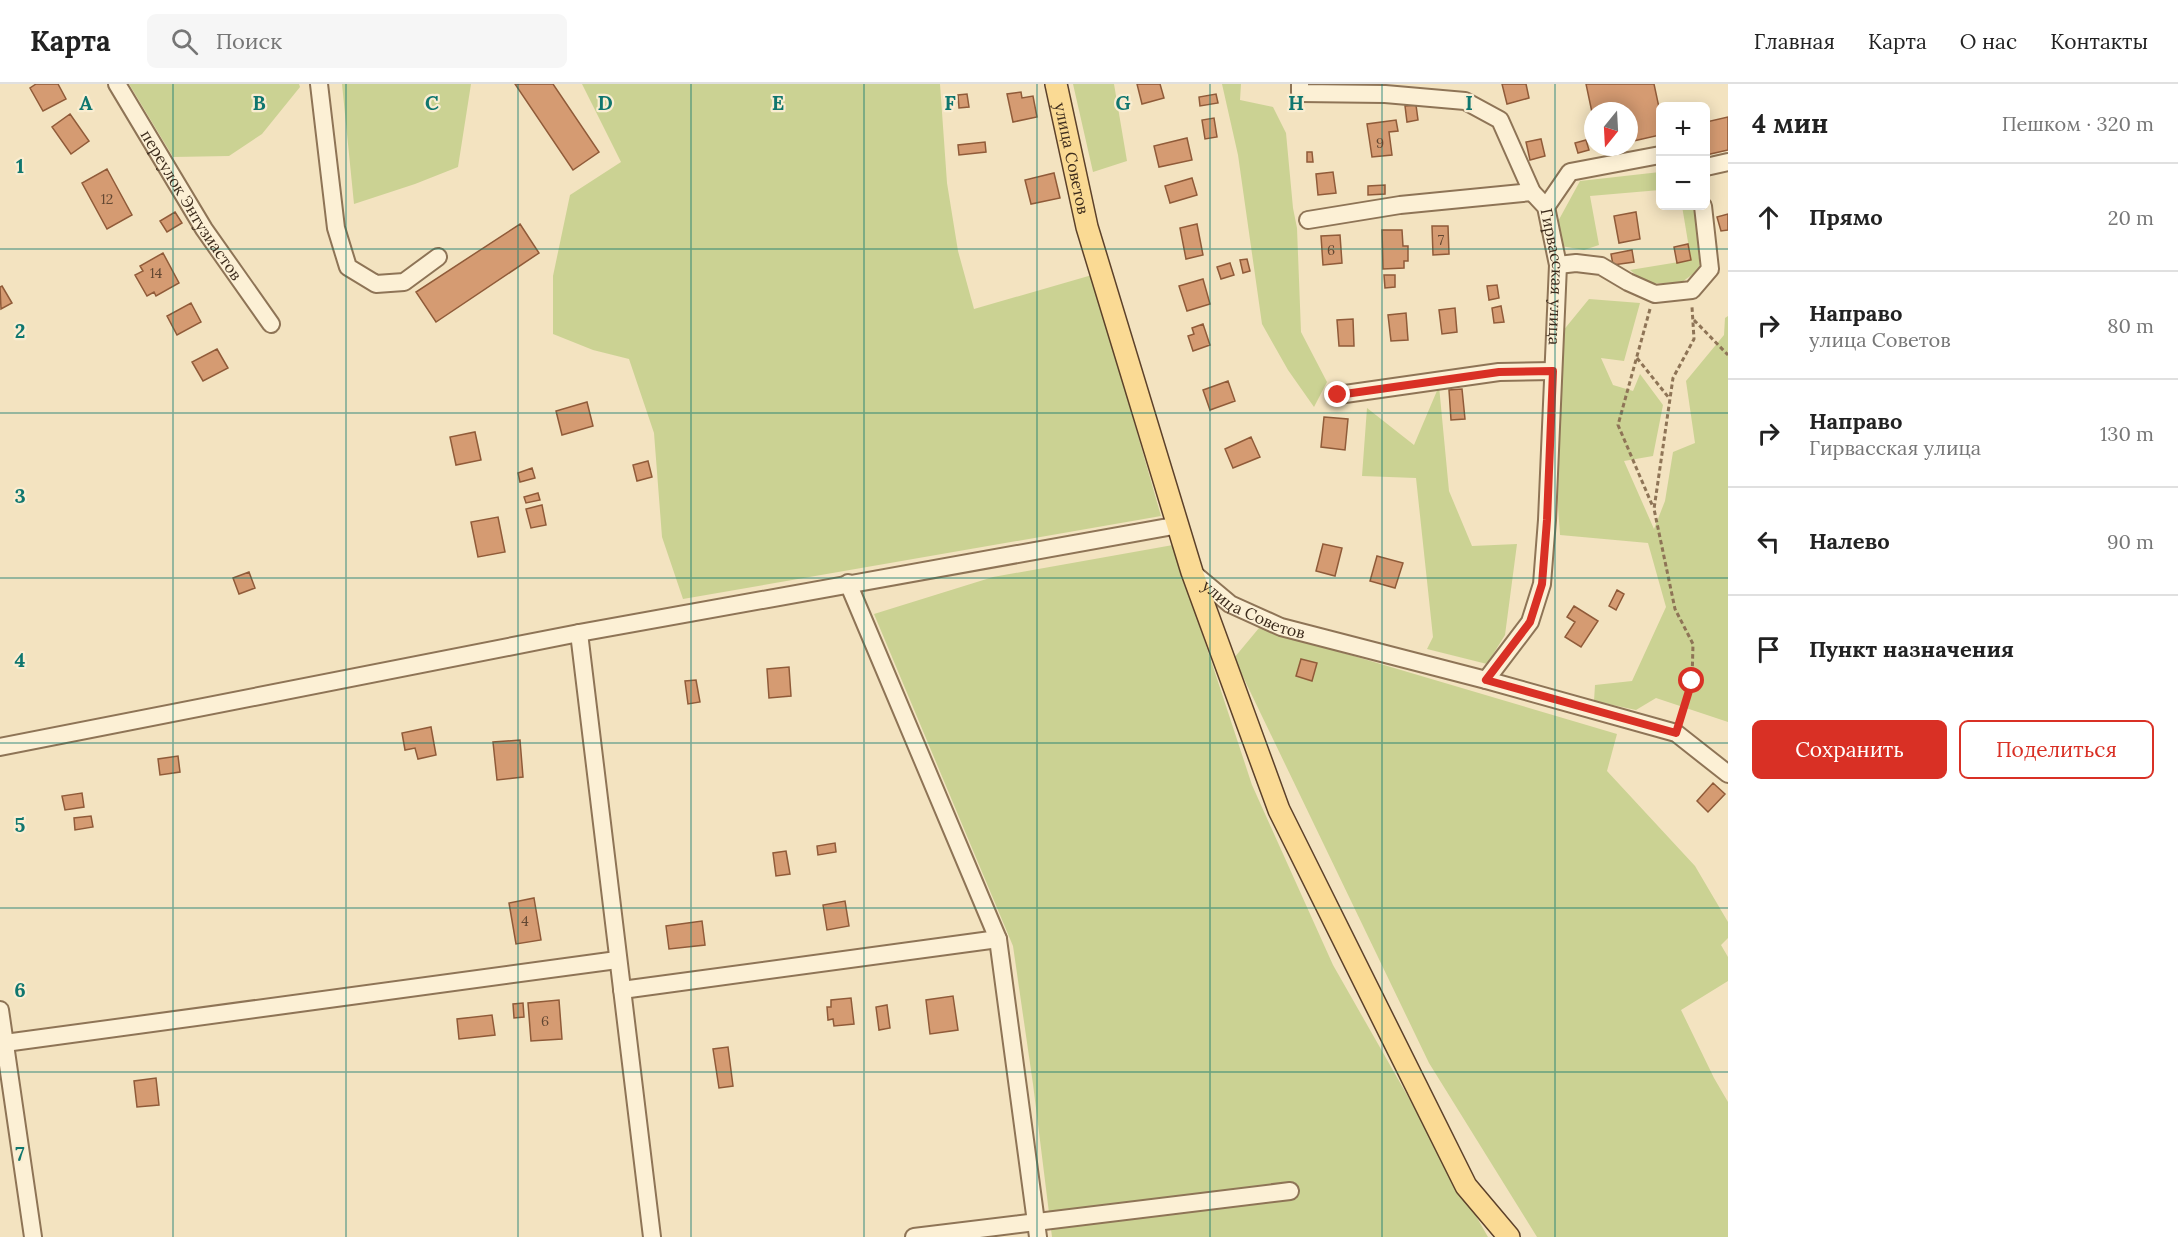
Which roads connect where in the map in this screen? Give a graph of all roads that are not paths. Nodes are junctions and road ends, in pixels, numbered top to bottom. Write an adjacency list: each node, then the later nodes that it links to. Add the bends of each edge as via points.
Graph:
1 (117, 84): 14 (street, переулок Энтузиастов, via 204,229)
2 (318, 84): 12 (street, via 336,228 348,267 376,284 404,282)
3 (1056, 84): 17 (main road, улица Советов, via 1087,227)
4 (1300, 84): 8 (street, Гирвасская улица, via 1300,93 1385,94 1465,101 1500,120)
5 (1656, 156): 9 (street, via 1570,172)
6 (1728, 162): 7 (street)
7 (1710, 165)
8 (1532, 192): 9 (street, Гирвасская улица); 11 (street, via 1400,205)
9 (1546, 207): 13 (street, Гирвасская улица)
10 (1703, 210): 13 (street, via 1710,269 1692,290 1655,294 1601,266)
11 (1308, 220)
12 (438, 257)
13 (1558, 265): 15 (street, Гирвасская улица)
14 (271, 324)
15 (1553, 371): 16 (street, via 1499,372); 21 (street, Гирвасская улица, via 1542,584 1530,622)
16 (1338, 395)
17 (1179, 525): 18 (main road, улица Советов); 19 (street)
18 (1192, 572): 21 (street, улица Советов, via 1230,604 1281,627); 34 (main road, via 1279,810 1466,1186)
19 (848, 584): 20 (street); 24 (street)
20 (579, 633): 22 (street); 25 (street)
21 (1486, 680): 23 (street, улица Советов, via 1676,733)
22 (0, 747)
23 (1728, 774)
24 (998, 939): 26 (street); 30 (street)
25 (617, 960): 26 (street); 28 (street)
26 (622, 990): 32 (street)
27 (0, 1010): 28 (street)
28 (5, 1043): 31 (street)
29 (1290, 1191): 30 (street)
30 (1038, 1230): 33 (street)
31 (33, 1237)
32 (652, 1237)
33 (914, 1237)
34 (1509, 1237)

